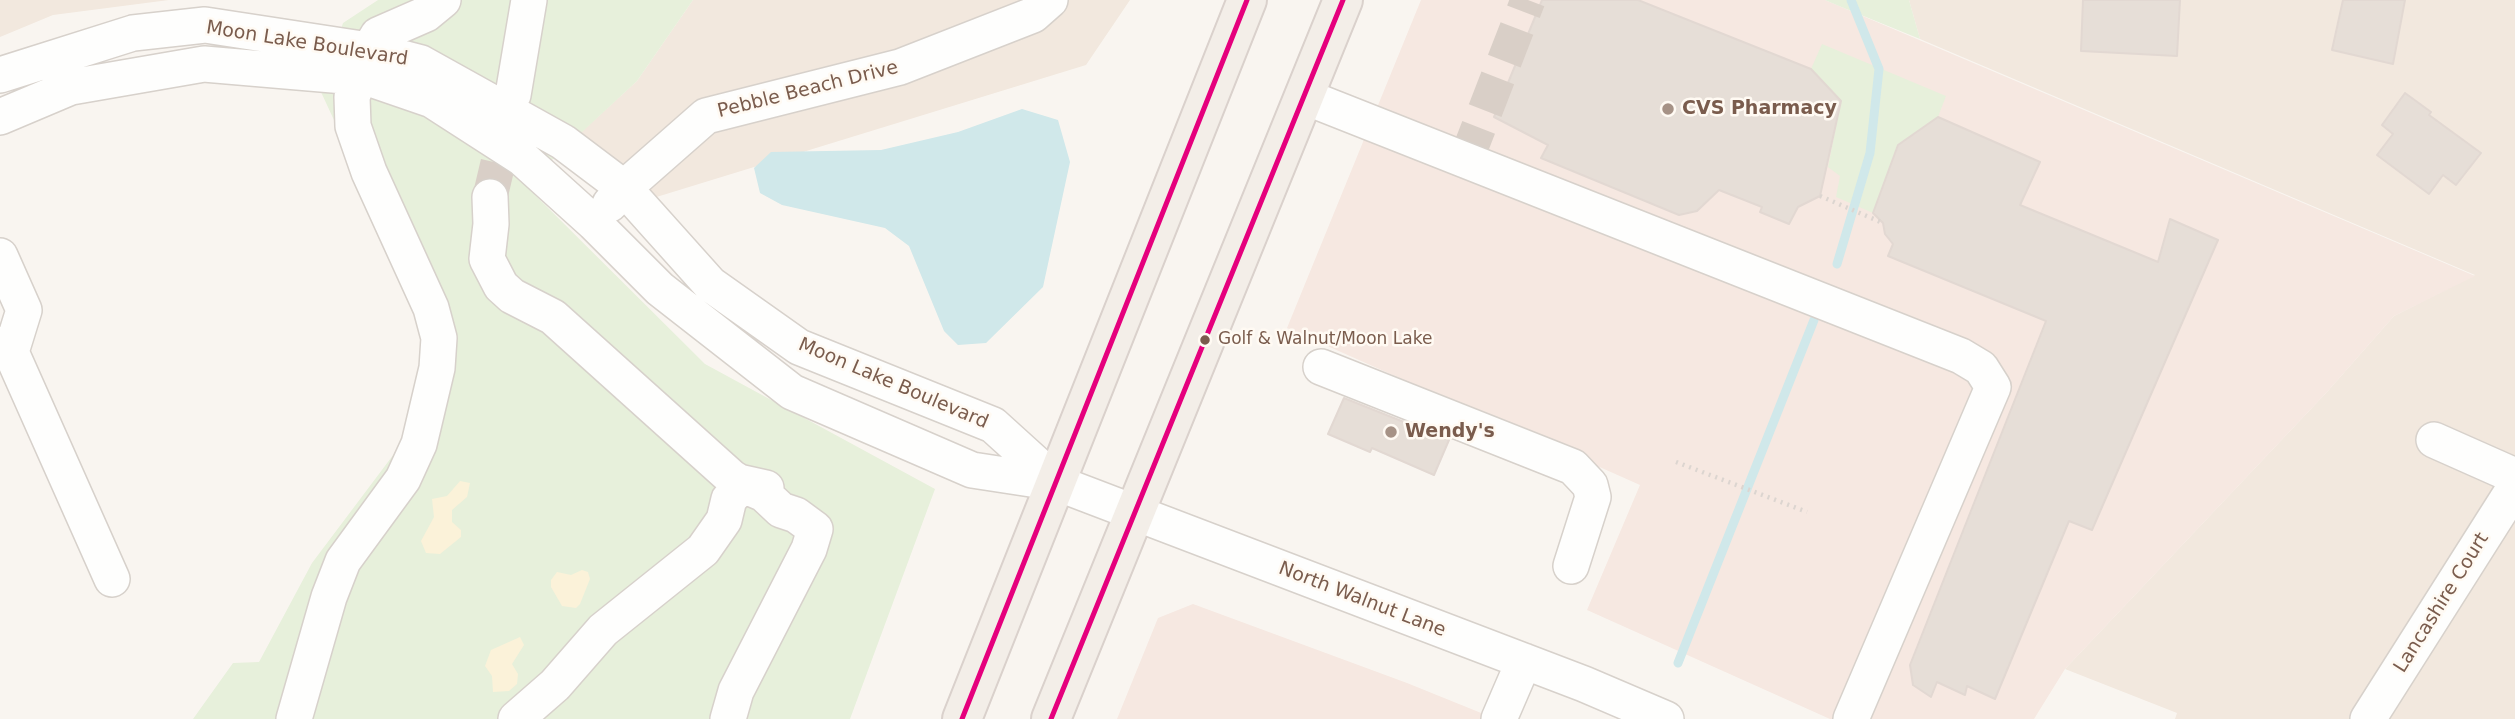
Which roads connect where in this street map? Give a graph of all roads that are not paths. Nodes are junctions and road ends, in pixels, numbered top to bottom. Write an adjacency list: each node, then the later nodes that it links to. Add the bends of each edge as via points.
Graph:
1 (443, 0): 7 (street, via 426,14 378,35)
2 (529, 0): 10 (street)
3 (1050, 0): 13 (street, Pebble Beach Drive, via 1032,15 900,67 706,116)
4 (1248, 0): 21 (main road)
5 (1343, 0): 11 (main road)
6 (205, 13): 7 (street, Moon Lake Boulevard); 8 (street); 9 (street, Moon Lake Boulevard)
7 (364, 63): 8 (street, Moon Lake Boulevard); 13 (street, Moon Lake Boulevard, via 421,62 563,142); 15 (street, Moon Lake Boulevard, via 522,158); 29 (street, via 352,97 353,126 430,308 439,338 437,368 419,444 402,479 343,561)
8 (204, 64): 12 (street, Moon Lake Boulevard, via 71,87)
9 (0, 75)
10 (513, 95)
11 (1303, 96): 25 (main road); 36 (street, via 1961,356 1981,368 1993,387)
12 (0, 117)
13 (624, 188): 15 (street, Pebble Beach Drive); 21 (street, Moon Lake Boulevard, via 709,284 799,347 993,425)
14 (490, 197): 22 (street, via 487,259 501,286 553,317)
15 (594, 223): 21 (street, Moon Lake Boulevard, via 660,289 792,392 972,470)
16 (0, 256): 17 (street, via 24,310)
17 (6, 357): 27 (street)
18 (1321, 368): 26 (street, via 1573,467 1590,485 1593,497)
19 (2434, 440): 20 (street)
20 (2515, 476)
21 (1057, 483): 25 (street, North Walnut Lane); 32 (main road)
22 (726, 484): 24 (street, via 738,482); 30 (street, via 724,520 703,550 603,630 555,685); 31 (street, via 764,494 781,510 815,529 736,691)
23 (2515, 487): 37 (street, Lancashire Court)
24 (812, 503)
25 (1133, 513): 28 (street, North Walnut Lane); 33 (main road)
26 (1571, 566)
27 (112, 579)
28 (1524, 661): 34 (street); 35 (street, North Walnut Lane)
29 (294, 719)
30 (516, 719)
31 (728, 719)
32 (962, 719)
33 (1051, 719)
34 (1499, 719)
35 (1667, 719)
36 (1851, 719)
37 (2368, 719)

